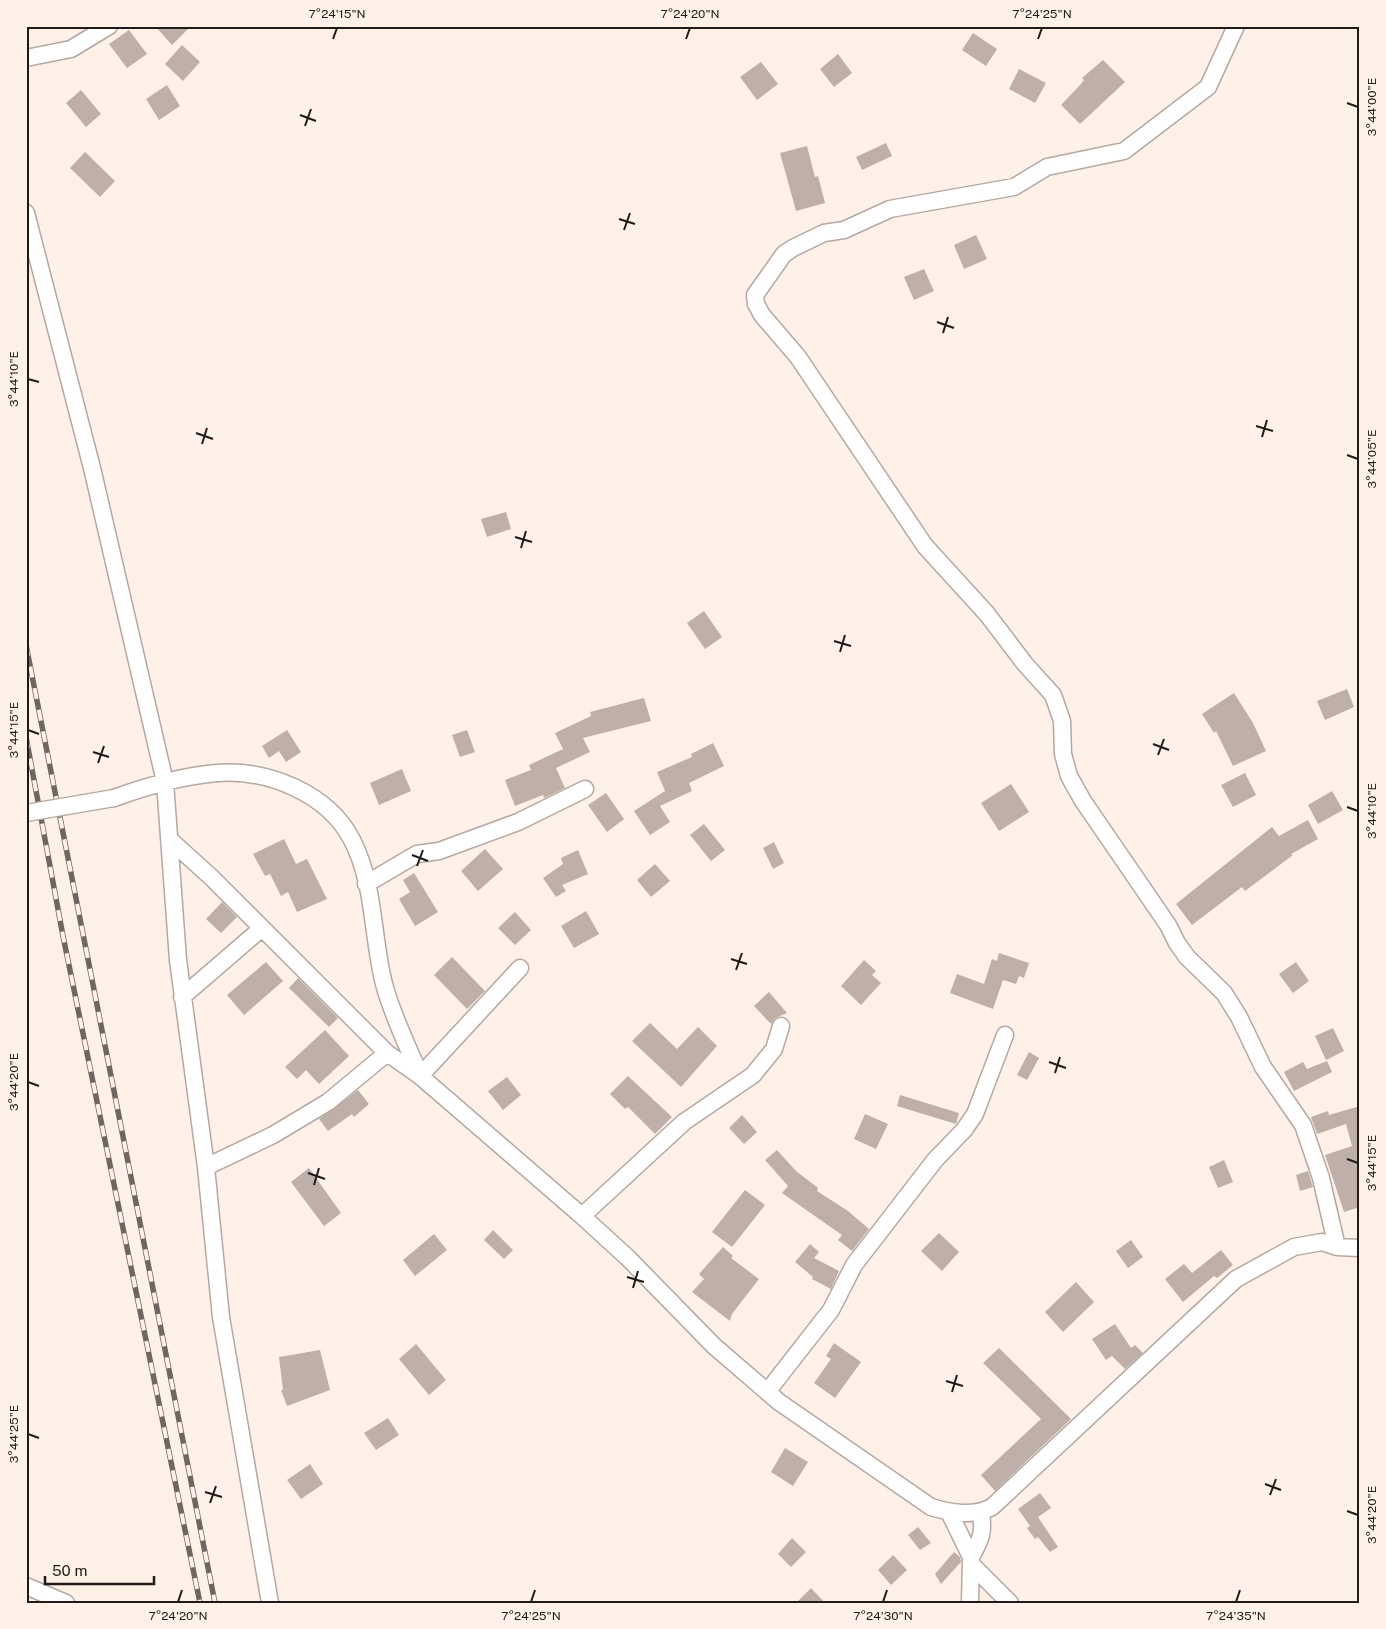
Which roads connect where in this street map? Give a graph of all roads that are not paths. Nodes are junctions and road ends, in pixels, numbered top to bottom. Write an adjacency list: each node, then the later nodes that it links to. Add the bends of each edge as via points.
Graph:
1 (109, 26): 3 (street, via 71,48)
2 (1236, 26): 19 (street, via 1208,87 1124,151 1046,167 1014,187 890,209 844,230 824,233 784,254 754,295 762,315 798,356 925,546 987,614 1053,695 1062,721 1069,776 1168,925 1177,944 1224,994 1239,1017 1263,1067 1303,1124 1325,1194)
3 (26, 58)
4 (26, 213): 5 (street, via 92,468)
5 (165, 782): 7 (street, bridge, via 114,798); 8 (street); 9 (street, via 218,773 253,776 289,785 334,814 352,839)
6 (585, 789): 9 (street, via 518,822 439,851 417,854)
7 (26, 813)
8 (169, 840): 10 (street, via 212,878); 12 (street)
9 (366, 884): 16 (street, via 384,984)
10 (261, 929): 12 (street); 15 (street)
11 (520, 968): 16 (street)
12 (182, 997): 17 (street)
13 (781, 1026): 18 (street, via 774,1049 753,1075 684,1122)
14 (1005, 1035): 20 (street, via 975,1114 854,1265 831,1310)
15 (387, 1053): 16 (street); 17 (street, via 328,1102 273,1135)
16 (420, 1076): 18 (street)
17 (206, 1167): 26 (street, via 221,1317)
18 (582, 1216): 20 (street, via 714,1346)
19 (1351, 1246): 22 (street, via 1322,1242 1294,1248 1236,1278 992,1507)
20 (767, 1392): 21 (street, via 931,1507)
21 (949, 1512): 22 (street); 23 (street)
22 (981, 1512): 23 (street, via 981,1539)
23 (971, 1561): 27 (street); 28 (street)
24 (26, 1586): 25 (street)
25 (66, 1603)
26 (270, 1603)
27 (970, 1603)
28 (1010, 1603)

